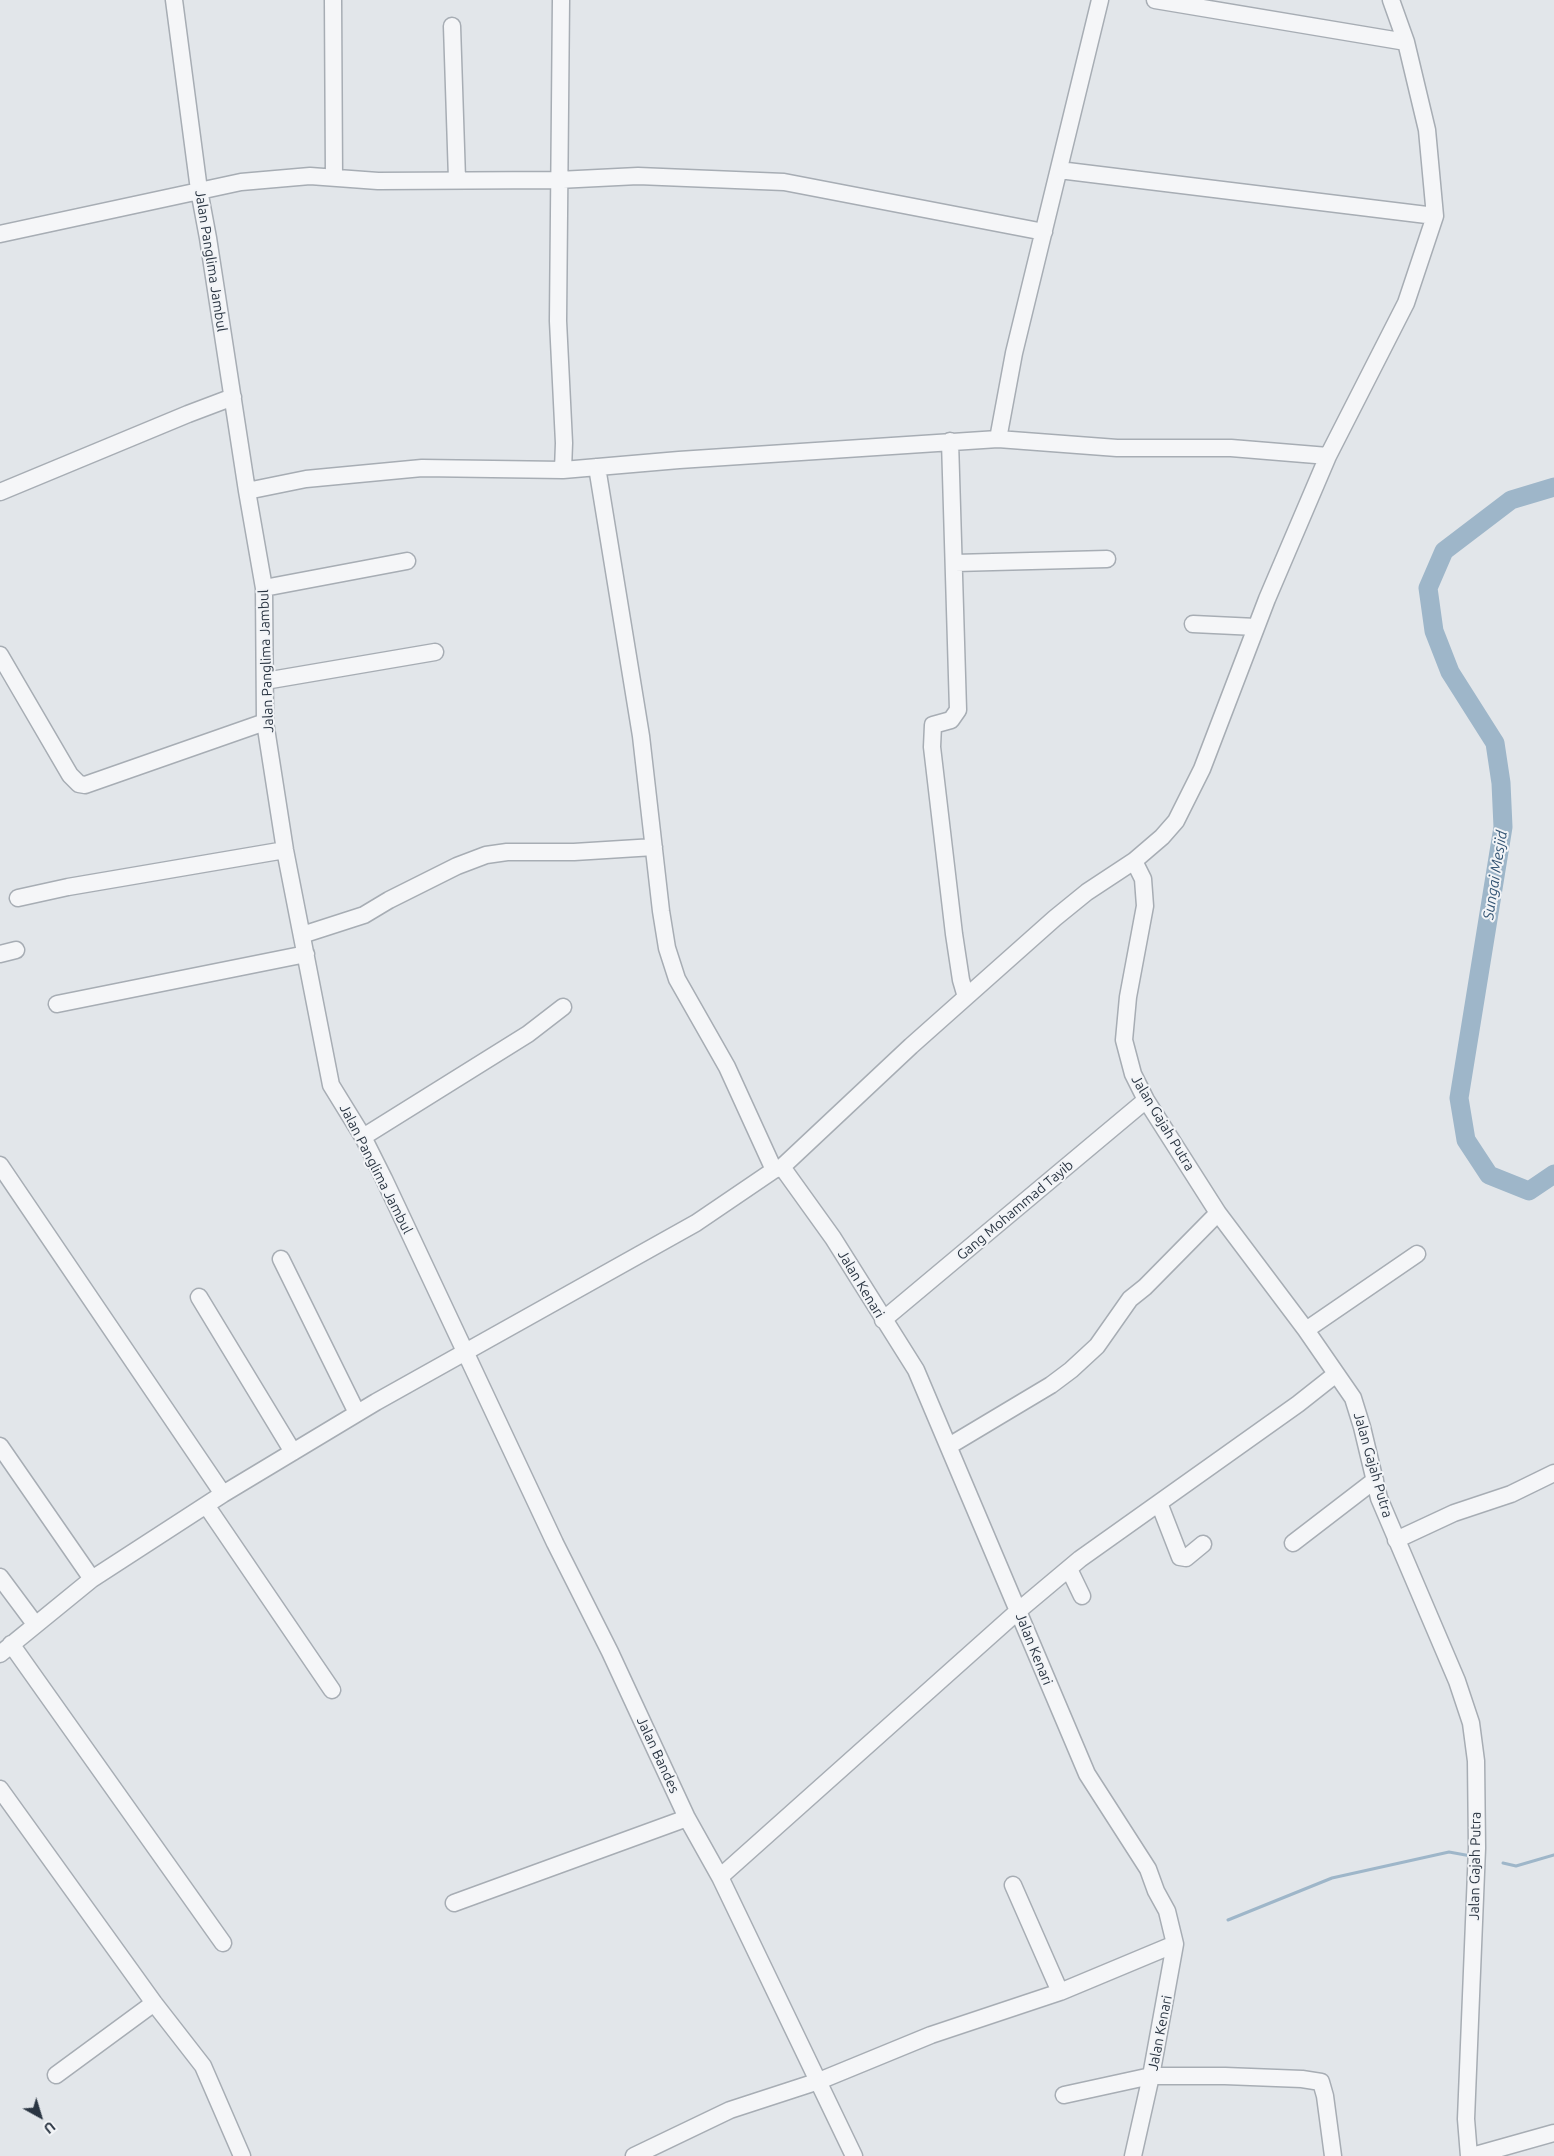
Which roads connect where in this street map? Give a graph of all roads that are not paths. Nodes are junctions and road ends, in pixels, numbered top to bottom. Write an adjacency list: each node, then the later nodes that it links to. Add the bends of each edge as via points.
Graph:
1 (174, 0): 13 (street, Jalan Panglima Jambul)
2 (333, 0): 10 (street)
3 (561, 0): 12 (street)
4 (1100, 0): 9 (street)
5 (1155, 0): 8 (street)
6 (1391, 0): 8 (street)
7 (452, 26): 11 (street)
8 (1406, 42): 14 (street, via 1426,130)
9 (1059, 170): 14 (street); 15 (street)
10 (334, 177): 11 (street, via 378,181); 13 (street, via 261,179)
11 (457, 179): 12 (street)
12 (558, 180): 15 (street, via 638,176 784,182); 22 (street)
13 (199, 190): 16 (street); 17 (street, Jalan Panglima Jambul)
14 (1435, 216): 20 (street, via 1406,303)
15 (1044, 232): 18 (street, via 1014,353)
16 (0, 234)
17 (233, 397): 23 (street, Jalan Panglima Jambul); 24 (street)
18 (998, 439): 19 (street); 20 (street, via 1117,448 1231,448)
19 (950, 441): 21 (street); 27 (street)
20 (1328, 456): 30 (street)
21 (597, 467): 22 (street); 35 (street, Jalan Kenari, via 641,736)
22 (563, 470): 23 (street, via 422,468 355,472)
23 (247, 491): 28 (street, Jalan Panglima Jambul)
24 (0, 492)
25 (1107, 559): 27 (street)
26 (408, 561): 28 (street)
27 (955, 563): 43 (street, via 958,710 954,718 932,728 932,747 953,924)
28 (264, 588): 33 (street, Jalan Panglima Jambul)
29 (1193, 624): 30 (street)
30 (1256, 626): 37 (street, via 1202,769 1176,821)
31 (435, 652): 33 (street)
32 (0, 655): 34 (street, via 70,775 79,784 85,785)
33 (265, 681): 34 (street, Jalan Panglima Jambul)
34 (265, 722): 36 (street, Jalan Panglima Jambul)
35 (654, 847): 39 (street, via 486,855 457,866 364,915); 49 (street, Jalan Kenari, via 665,934 677,979 727,1067)
36 (285, 850): 38 (street, via 68,886); 39 (street, Jalan Panglima Jambul)
37 (1134, 861): 43 (street, via 1087,892); 46 (street, Jalan Gajah Putra, via 1143,879 1145,906 1128,997 1124,1040 1133,1074)
38 (18, 898)
39 (302, 934): 42 (street, Jalan Panglima Jambul)
40 (16, 950): 41 (street)
41 (0, 954)
42 (306, 954): 44 (street); 47 (street, Jalan Panglima Jambul, via 331,1085)
43 (966, 997): 49 (street)
44 (57, 1004)
45 (563, 1007): 47 (street, via 528,1034)
46 (1146, 1100): 50 (street, Jalan Gajah Putra); 54 (street, Gang Mohammad Tayib)
47 (363, 1138): 56 (street, Jalan Panglima Jambul)
48 (0, 1165): 64 (street)
49 (778, 1169): 54 (street, Jalan Kenari, via 833,1238); 56 (street, via 696,1223)
50 (1218, 1213): 55 (street, Jalan Gajah Putra); 60 (street, via 1130,1299 1097,1346 1071,1370)
51 (1417, 1254): 55 (street)
52 (281, 1259): 58 (street)
53 (199, 1297): 61 (street)
54 (883, 1320): 60 (street, Jalan Kenari, via 916,1370)
55 (1306, 1330): 57 (street, Jalan Gajah Putra)
56 (466, 1352): 58 (street); 79 (street, Jalan Bandes)
57 (1336, 1374): 63 (street, Jalan Gajah Putra, via 1352,1398); 65 (street)
58 (357, 1413): 61 (street)
59 (0, 1446): 72 (street)
60 (949, 1446): 74 (street, Jalan Kenari)
61 (293, 1452): 64 (street)
62 (1554, 1473): 67 (street, via 1511,1494 1454,1513)
63 (1375, 1480): 67 (street, Jalan Gajah Putra); 68 (street)
64 (223, 1494): 66 (street)
65 (1159, 1503): 69 (street, via 1180,1557 1186,1558); 70 (street)
66 (206, 1505): 72 (street); 77 (street)
67 (1396, 1540): 97 (street, Jalan Gajah Putra, via 1457,1681 1474,1739 1477,1848 1467,2109)
68 (1293, 1542)
69 (1203, 1544)
70 (1069, 1569): 73 (street); 74 (street)
71 (0, 1577): 75 (street)
72 (92, 1579): 75 (street)
73 (1082, 1596)
74 (1018, 1611): 80 (street); 84 (street, Jalan Kenari, via 1087,1774 1148,1868 1167,1911)
75 (35, 1624): 76 (street)
76 (5, 1649): 83 (street)
77 (332, 1690)
78 (0, 1789): 86 (street)
79 (688, 1818): 80 (street, Jalan Bandes); 82 (street)
80 (720, 1877): 89 (street, Jalan Bandes)
81 (1013, 1885): 85 (street)
82 (454, 1903)
83 (223, 1943)
84 (1176, 1944): 85 (street); 88 (street, Jalan Kenari)
85 (1060, 1992): 89 (street, via 931,2035)
86 (154, 2003): 87 (street); 92 (street, via 203,2066)
87 (56, 2075)
88 (1151, 2076): 90 (street); 95 (street, Jalan Kenari); 96 (street, via 1225,2076 1321,2082)
89 (819, 2081): 93 (street, via 730,2110); 94 (street, Jalan Bandes)
90 (1064, 2095)
91 (1554, 2133): 97 (street)
92 (242, 2156)
93 (634, 2156)
94 (854, 2156)
95 (1133, 2156)
96 (1333, 2156)
97 (1475, 2156)

